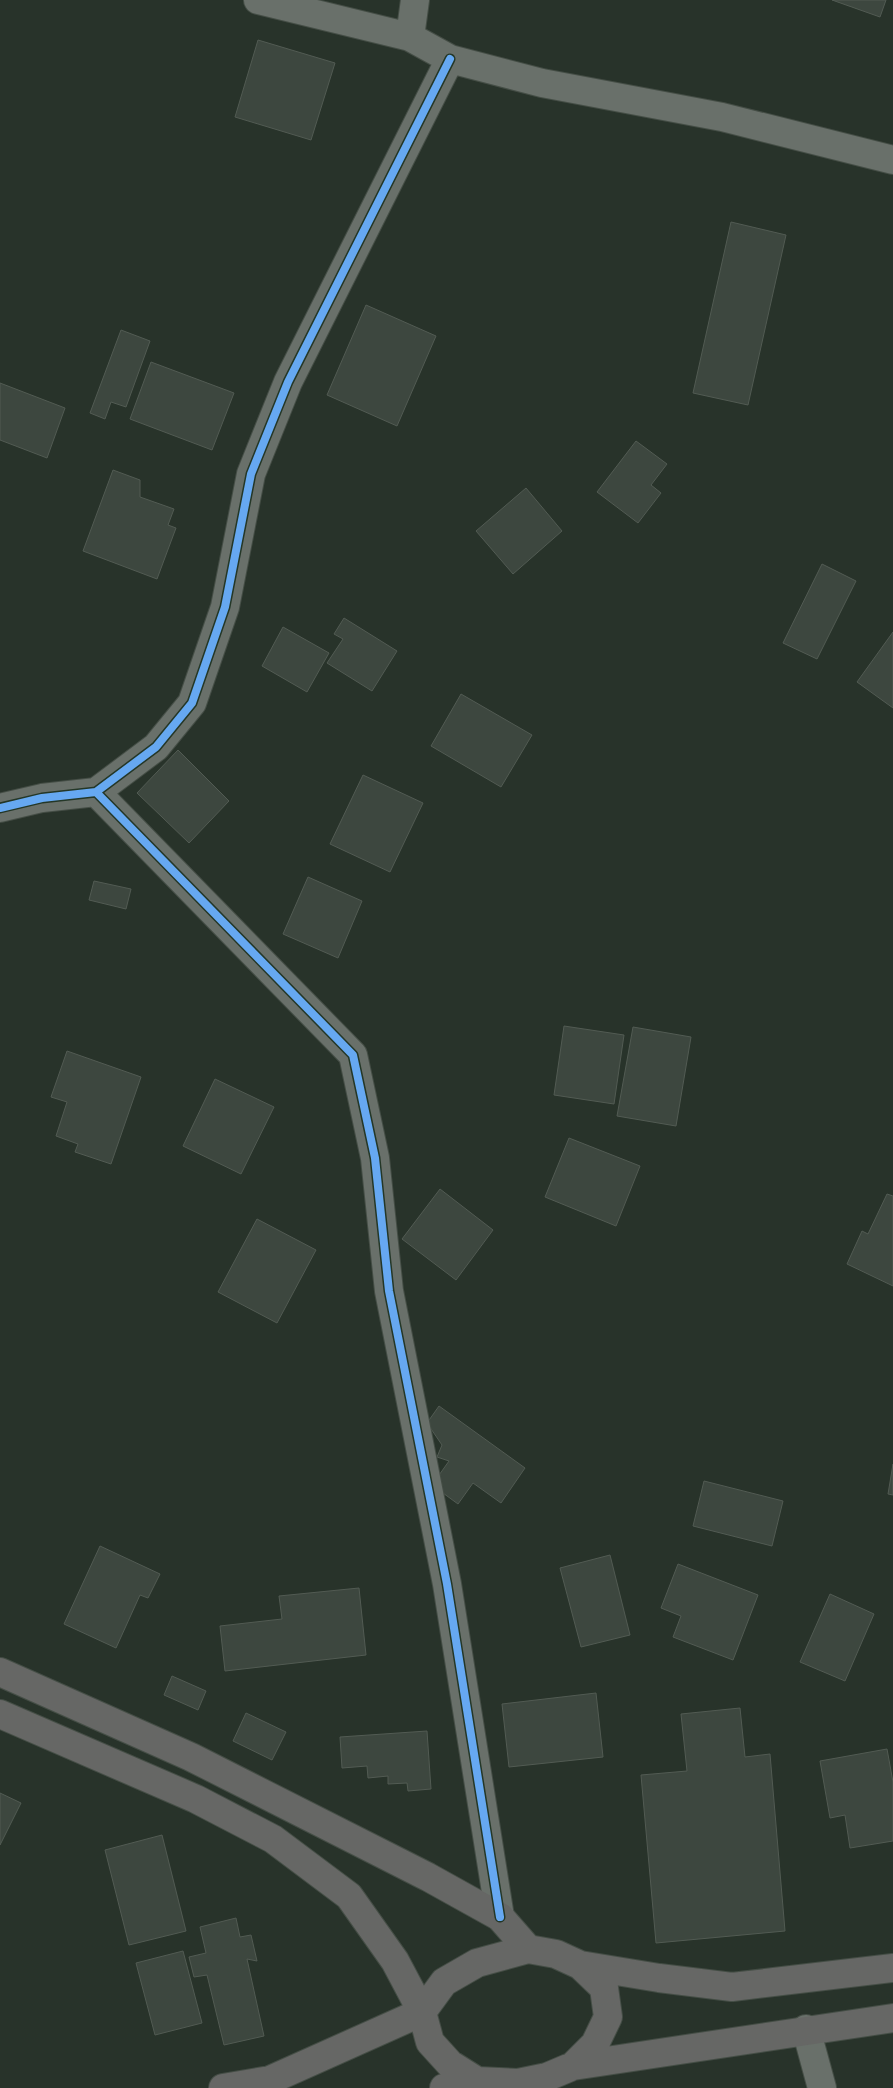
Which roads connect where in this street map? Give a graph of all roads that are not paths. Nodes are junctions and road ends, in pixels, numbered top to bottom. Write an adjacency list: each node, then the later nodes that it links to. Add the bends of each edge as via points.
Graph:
1 (258, 0): 3 (street)
2 (415, 0): 3 (street)
3 (410, 37): 4 (street)
4 (450, 59): 5 (street, via 542,82 722,117); 6 (street, via 280,401 251,474 226,607 192,703 156,747)
5 (893, 160)
6 (96, 792): 7 (street, via 42,798); 10 (street, via 353,1056 375,1158 389,1291 446,1584)
7 (0, 808)
8 (0, 1672): 10 (main road, via 191,1757)
9 (0, 1714): 14 (main road, via 196,1799 273,1839 349,1896 395,1961)
10 (500, 1917): 11 (main road)
11 (528, 1949): 12 (main road, via 556,1954); 14 (main road, via 476,1963 444,1982)
12 (580, 1965): 13 (main road, via 732,1987); 17 (main road, via 604,1988 608,2017 595,2044)
13 (893, 1968)
14 (422, 2012): 18 (main road, via 430,2042 450,2064); 20 (main road, via 270,2080)
15 (893, 2018): 16 (main road)
16 (806, 2030): 17 (main road); 22 (street)
17 (573, 2066): 19 (main road)
18 (477, 2081): 19 (main road); 21 (main road)
19 (549, 2082)
20 (223, 2088)
21 (444, 2088)
22 (822, 2088)

